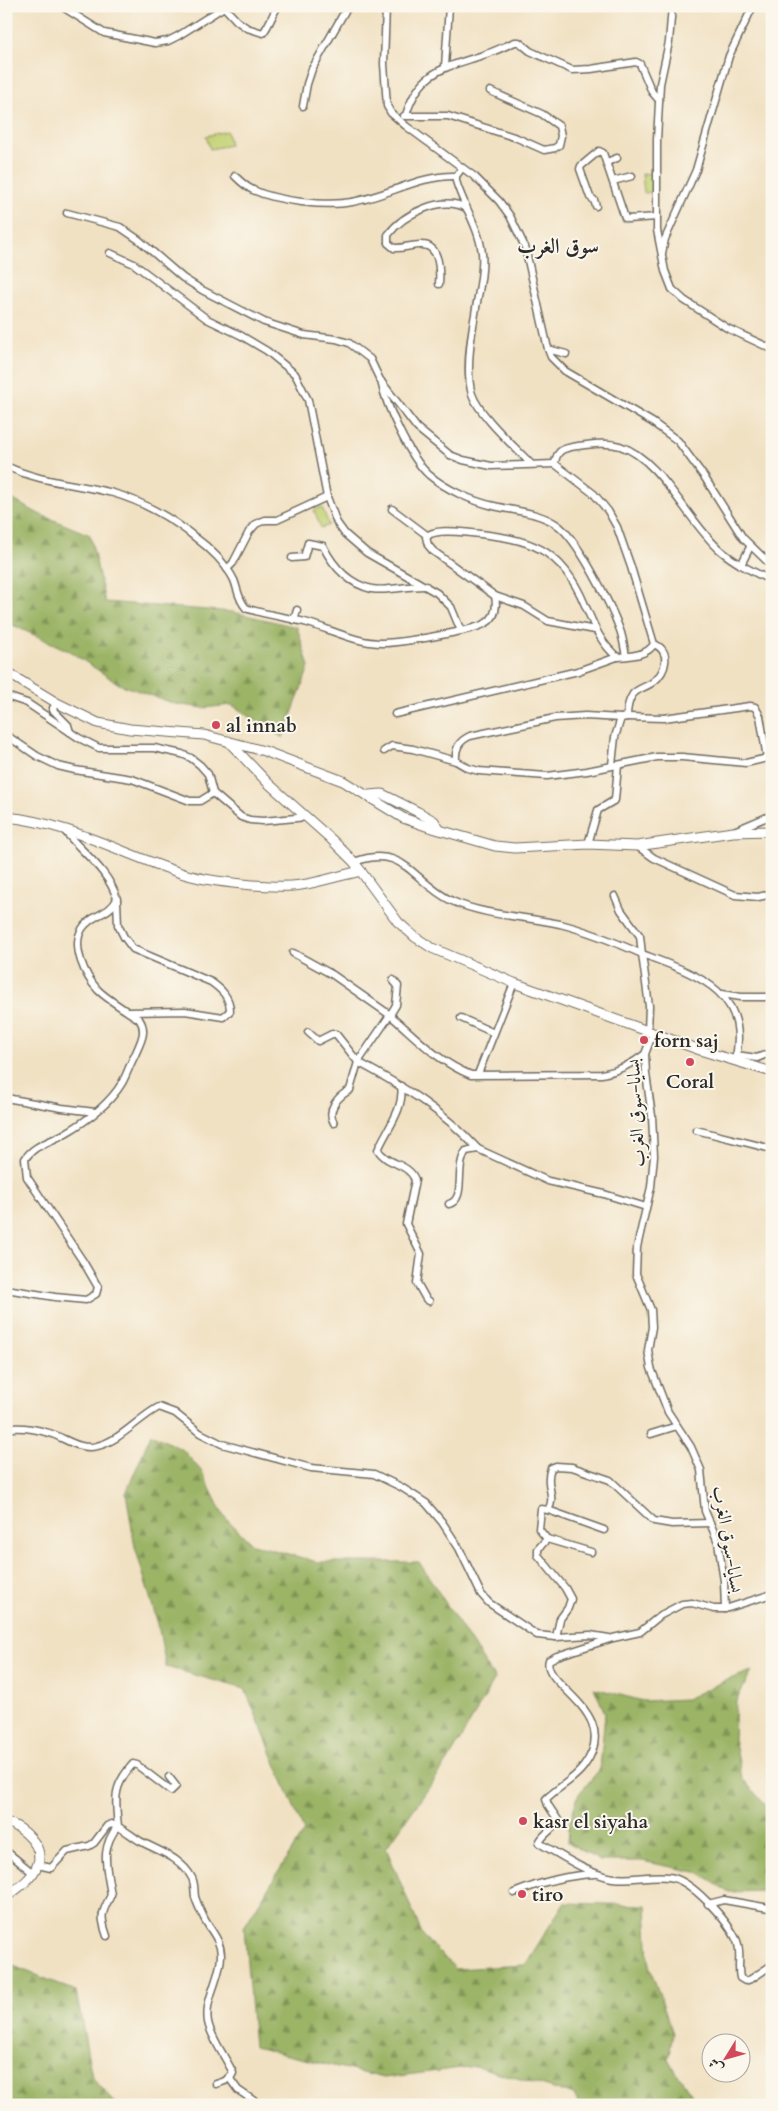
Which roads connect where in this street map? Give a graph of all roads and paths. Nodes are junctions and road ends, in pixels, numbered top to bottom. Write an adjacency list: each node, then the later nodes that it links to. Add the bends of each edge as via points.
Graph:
1 (61, 6): 8 (street, via 104,33 155,43 178,36)
2 (278, 6): 8 (street, via 271,24 263,33 247,28)
3 (350, 6): 12 (street, via 312,69)
4 (386, 6): 14 (street, via 384,64 387,106 390,113)
5 (449, 6): 9 (street)
6 (673, 6): 11 (street)
7 (753, 6): 27 (street, via 730,56 698,164 665,239)
8 (225, 7)
9 (445, 66): 11 (street, via 520,42 530,51 572,70 636,62); 13 (street, via 419,87)
10 (490, 91): 13 (street, via 542,114 559,126 561,136 558,145 544,150 448,116)
11 (659, 100): 25 (street)
12 (303, 106)
13 (406, 115): 14 (street)
14 (399, 119): 17 (street)
15 (617, 158): 16 (street)
16 (606, 162): 21 (street); 22 (street, via 603,152 600,152 580,169)
17 (462, 168): 19 (street); 29 (street, via 499,201 525,247)
18 (235, 176): 19 (street, via 254,191 283,199 339,203 352,202 424,179)
19 (456, 176): 23 (street)
20 (632, 176): 21 (street)
21 (613, 181): 25 (street, via 625,218)
22 (596, 206)
23 (466, 208): 28 (street, via 452,203 427,208 406,219 388,235 388,243 394,248 424,244 430,248 438,263); 33 (street, via 482,252 472,332 469,377 472,393 481,410)
24 (67, 213): 32 (street, via 120,227 183,278 264,322 304,335 349,343 370,360)
25 (657, 217): 27 (street)
26 (110, 253): 36 (street, via 134,264 207,319 240,335 295,374 308,400)
27 (662, 257): 30 (street, via 669,283 677,294 727,328)
28 (439, 284)
29 (548, 349): 31 (street); 39 (street, via 551,357 566,371 678,441)
30 (772, 349)
31 (566, 354)
32 (380, 380): 33 (street, via 417,428 450,455 492,466); 52 (street, via 388,407 428,474 466,496 538,516 568,533 582,553 620,630)
33 (531, 464): 34 (street)
34 (555, 464): 41 (street, via 562,449 573,447 604,444 631,451 664,480 708,539); 51 (street, via 594,494 608,510 631,567)
35 (6, 466): 43 (street, via 32,476 132,499 196,538)
36 (327, 497): 43 (street, via 277,520 256,524); 45 (street, via 345,534 376,559)
37 (392, 509): 38 (street)
38 (428, 536): 46 (street, via 428,545 433,551); 49 (street, via 439,532 469,533 536,545 574,581)
39 (750, 547): 41 (street); 42 (street)
40 (292, 558): 45 (street, via 304,557 308,542 323,546 340,572 364,586 373,589)
41 (741, 565): 44 (street)
42 (772, 566)
43 (227, 569): 48 (street, via 246,608)
44 (772, 581)
45 (427, 586): 50 (street, via 451,607)
46 (495, 596): 49 (street, via 524,606 548,621); 50 (street, via 496,611 492,618)
47 (297, 610): 48 (street)
48 (294, 620): 50 (street, via 359,640 381,643)
49 (595, 630): 53 (street, via 601,642)
50 (461, 631)
51 (654, 644): 52 (street, via 646,651); 58 (street, via 664,651 666,661 653,683 630,698)
52 (626, 656): 53 (street)
53 (617, 657): 57 (street, via 578,671)
54 (6, 672): 56 (main road)
55 (6, 696): 59 (street, via 27,703)
56 (57, 703): 59 (street, via 52,708 68,725); 61 (main road, via 109,726 185,732)
57 (395, 714)
58 (624, 717): 63 (street, via 664,718 756,707); 64 (street, via 555,718 470,736 459,743); 65 (street, via 615,737)
59 (70, 732): 66 (street, via 99,748 154,748 182,754 208,774)
60 (6, 735): 66 (street, via 45,760 66,768 132,779 190,801 200,801)
61 (228, 741): 67 (main road, via 309,766 344,780); 72 (main road, via 268,783)
62 (384, 751): 64 (street, via 392,746)
63 (769, 758): 65 (street, via 746,763 657,757)
64 (456, 761): 65 (street, via 479,771 547,776)
65 (615, 765): 77 (street, via 615,800 598,810)
66 (213, 793): 72 (street, via 241,818)
67 (369, 795): 68 (main road, via 382,794); 69 (main road)
68 (406, 807): 69 (main road); 74 (main road, via 434,821)
69 (400, 816): 74 (main road)
70 (772, 816): 76 (street)
71 (6, 817): 73 (main road)
72 (307, 817): 79 (main road)
73 (63, 829): 80 (main road, via 185,874 210,880 300,886); 83 (street, via 98,865)
74 (439, 829): 77 (main road, via 506,848)
75 (772, 831): 76 (main road)
76 (733, 832): 78 (main road)
77 (588, 844): 78 (main road)
78 (637, 846): 81 (street, via 654,858 735,895 751,898)
79 (354, 862): 80 (main road); 85 (street, via 381,856 394,859 432,890 453,901 492,914 567,926)
80 (361, 871): 87 (main road, via 380,901 415,937 432,948)
81 (772, 894)
82 (615, 896): 85 (street, via 640,936)
83 (117, 899): 90 (street, via 112,908 93,918 83,928 78,948 98,990); 90 (street, via 118,925 133,949 211,982 230,1004 230,1011 223,1016 185,1011)
84 (293, 953): 91 (street, via 333,975)
85 (642, 954): 88 (street, via 677,967); 94 (street)
86 (393, 980): 91 (street, via 398,986 396,1005)
87 (514, 983): 94 (main road); 95 (street)
88 (722, 994): 89 (street); 98 (street, via 738,1024)
89 (772, 997)
90 (128, 1012): 104 (street, via 144,1025 141,1041 122,1083 109,1101)
91 (390, 1015): 99 (street); 101 (street, via 437,1057 471,1075)
92 (461, 1018): 95 (street)
93 (308, 1032): 99 (street, via 318,1041 336,1034)
94 (651, 1032): 97 (street, بسايا-سوق الغرب); 98 (main road)
95 (494, 1034): 101 (street)
96 (772, 1052): 98 (street, via 757,1058)
97 (645, 1054): 101 (street, via 627,1067 602,1074); 110 (street, بسايا-سوق الغرب, via 654,1139 653,1174)
98 (735, 1058): 100 (main road)
99 (358, 1062): 102 (street); 105 (street, via 350,1090 343,1093 331,1110)
100 (772, 1072)
101 (478, 1074)
102 (401, 1086): 107 (street, via 455,1124); 112 (street, via 399,1108 378,1150 384,1158 408,1170 416,1180 406,1224 421,1254 417,1283)
103 (6, 1098): 104 (street)
104 (95, 1112): 111 (street, via 62,1135 37,1147 25,1159 25,1167 27,1177 98,1287 96,1294 86,1300)
105 (334, 1123)
106 (696, 1130): 108 (street)
107 (478, 1148): 109 (street, via 466,1151 462,1157 458,1197); 110 (street, via 548,1181)
108 (772, 1149)
109 (449, 1204)
110 (646, 1207): 113 (street, بسايا-سوق الغرب, via 637,1247 636,1274 651,1310 648,1350 651,1368 664,1404)
111 (6, 1289)
112 (429, 1301)
113 (677, 1426): 115 (street); 117 (street, بسايا-سوق الغرب, via 701,1470 705,1511)
114 (6, 1429): 123 (street, via 35,1429 79,1446 96,1446 114,1438 154,1410 163,1408 222,1444 311,1468 374,1474 417,1497 434,1511 460,1548 476,1586 489,1603 537,1635)
115 (651, 1434)
116 (548, 1510): 117 (street, via 552,1498 548,1475 551,1468 561,1466 610,1480 654,1521); 118 (street); 119 (street, via 541,1510 539,1529)
117 (710, 1523): 122 (street, بسايا-سوق الغرب, via 718,1542)
118 (604, 1530)
119 (547, 1539): 120 (street); 123 (street, via 538,1549 538,1554 571,1599 560,1620)
120 (591, 1552)
121 (772, 1594): 122 (street)
122 (725, 1609): 124 (street, بسايا-سوق الغرب, via 682,1604 666,1611 640,1632)
123 (556, 1637): 124 (street)
124 (613, 1638): 131 (street, بسايا-سوق الغرب, via 557,1656 547,1663 555,1677 587,1712 594,1736 584,1766 546,1799 558,1820 539,1844)
125 (169, 1777): 127 (street, via 176,1786 171,1791 133,1764 116,1790)
126 (6, 1822): 129 (main road, via 32,1839 38,1850)
127 (118, 1826): 129 (street, via 107,1826 89,1846 67,1851 51,1868); 136 (street, via 109,1837 105,1870 111,1895 102,1913); 138 (street, via 173,1858 192,1877 196,1898 219,1943 221,1954 209,1995 208,2022)
128 (6, 1851): 130 (street)
129 (38, 1864): 130 (main road)
130 (33, 1873): 133 (main road)
131 (598, 1874): 132 (street, via 549,1880); 134 (street, بسايا-سوق الغرب, via 625,1880 648,1876 674,1878 690,1887)
132 (514, 1893)
133 (6, 1897)
134 (708, 1904): 135 (street, via 724,1900); 137 (street, بسايا-سوق الغرب, via 737,1942 740,1978 745,1981 751,1979)
135 (769, 1908)
136 (107, 1936)
137 (772, 1965)
138 (233, 2073): 139 (street); 140 (street, via 230,2079 236,2088)
139 (216, 2084)
140 (260, 2105)

